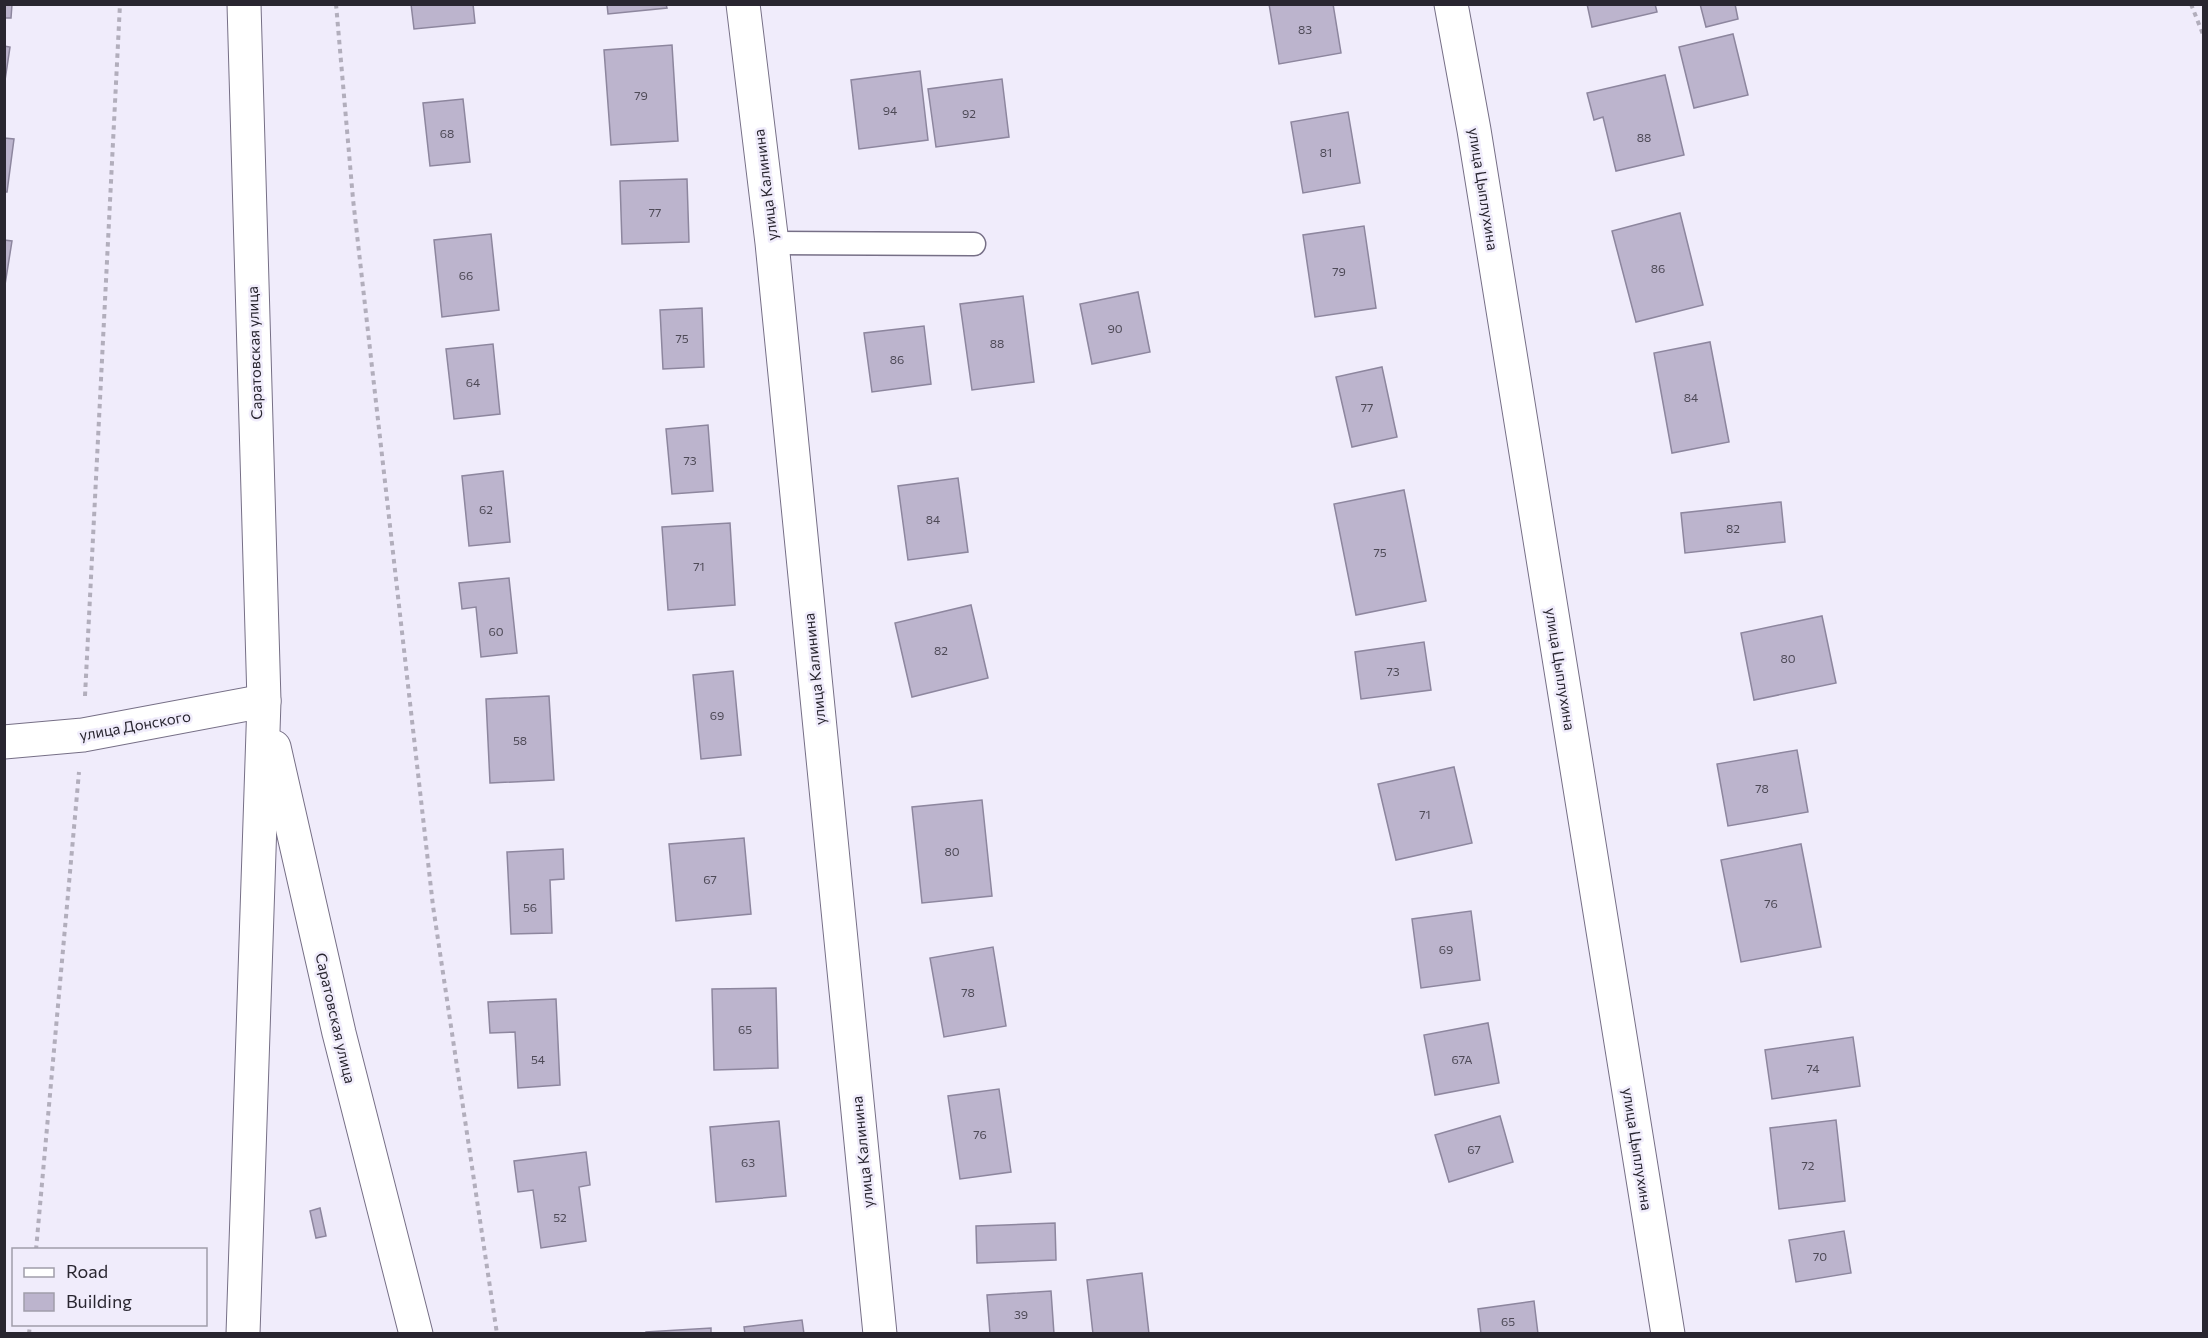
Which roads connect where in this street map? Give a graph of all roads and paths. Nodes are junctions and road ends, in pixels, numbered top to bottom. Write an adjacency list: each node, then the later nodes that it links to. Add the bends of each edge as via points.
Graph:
1 (120, 4): 12 (path)
2 (244, 4): 11 (street, Саратовская улица)
3 (336, 4): 17 (path, via 355,210 433,906)
4 (743, 4): 9 (street, улица Калинина)
5 (1451, 4): 19 (street, улица Цыплухина)
6 (2191, 4): 7 (path)
7 (2202, 31): 8 (path)
8 (2204, 36)
9 (772, 243): 10 (lane); 18 (street, улица Калинина)
10 (974, 244)
11 (264, 701): 12 (street, улица Донского); 15 (street, Саратовская улица); 16 (street, Саратовская улица, via 339,1033)
12 (83, 735): 13 (street, улица Донского); 14 (path)
13 (4, 742)
14 (36, 1248)
15 (243, 1334)
16 (416, 1334)
17 (497, 1334)
18 (880, 1334)
19 (1668, 1334)

